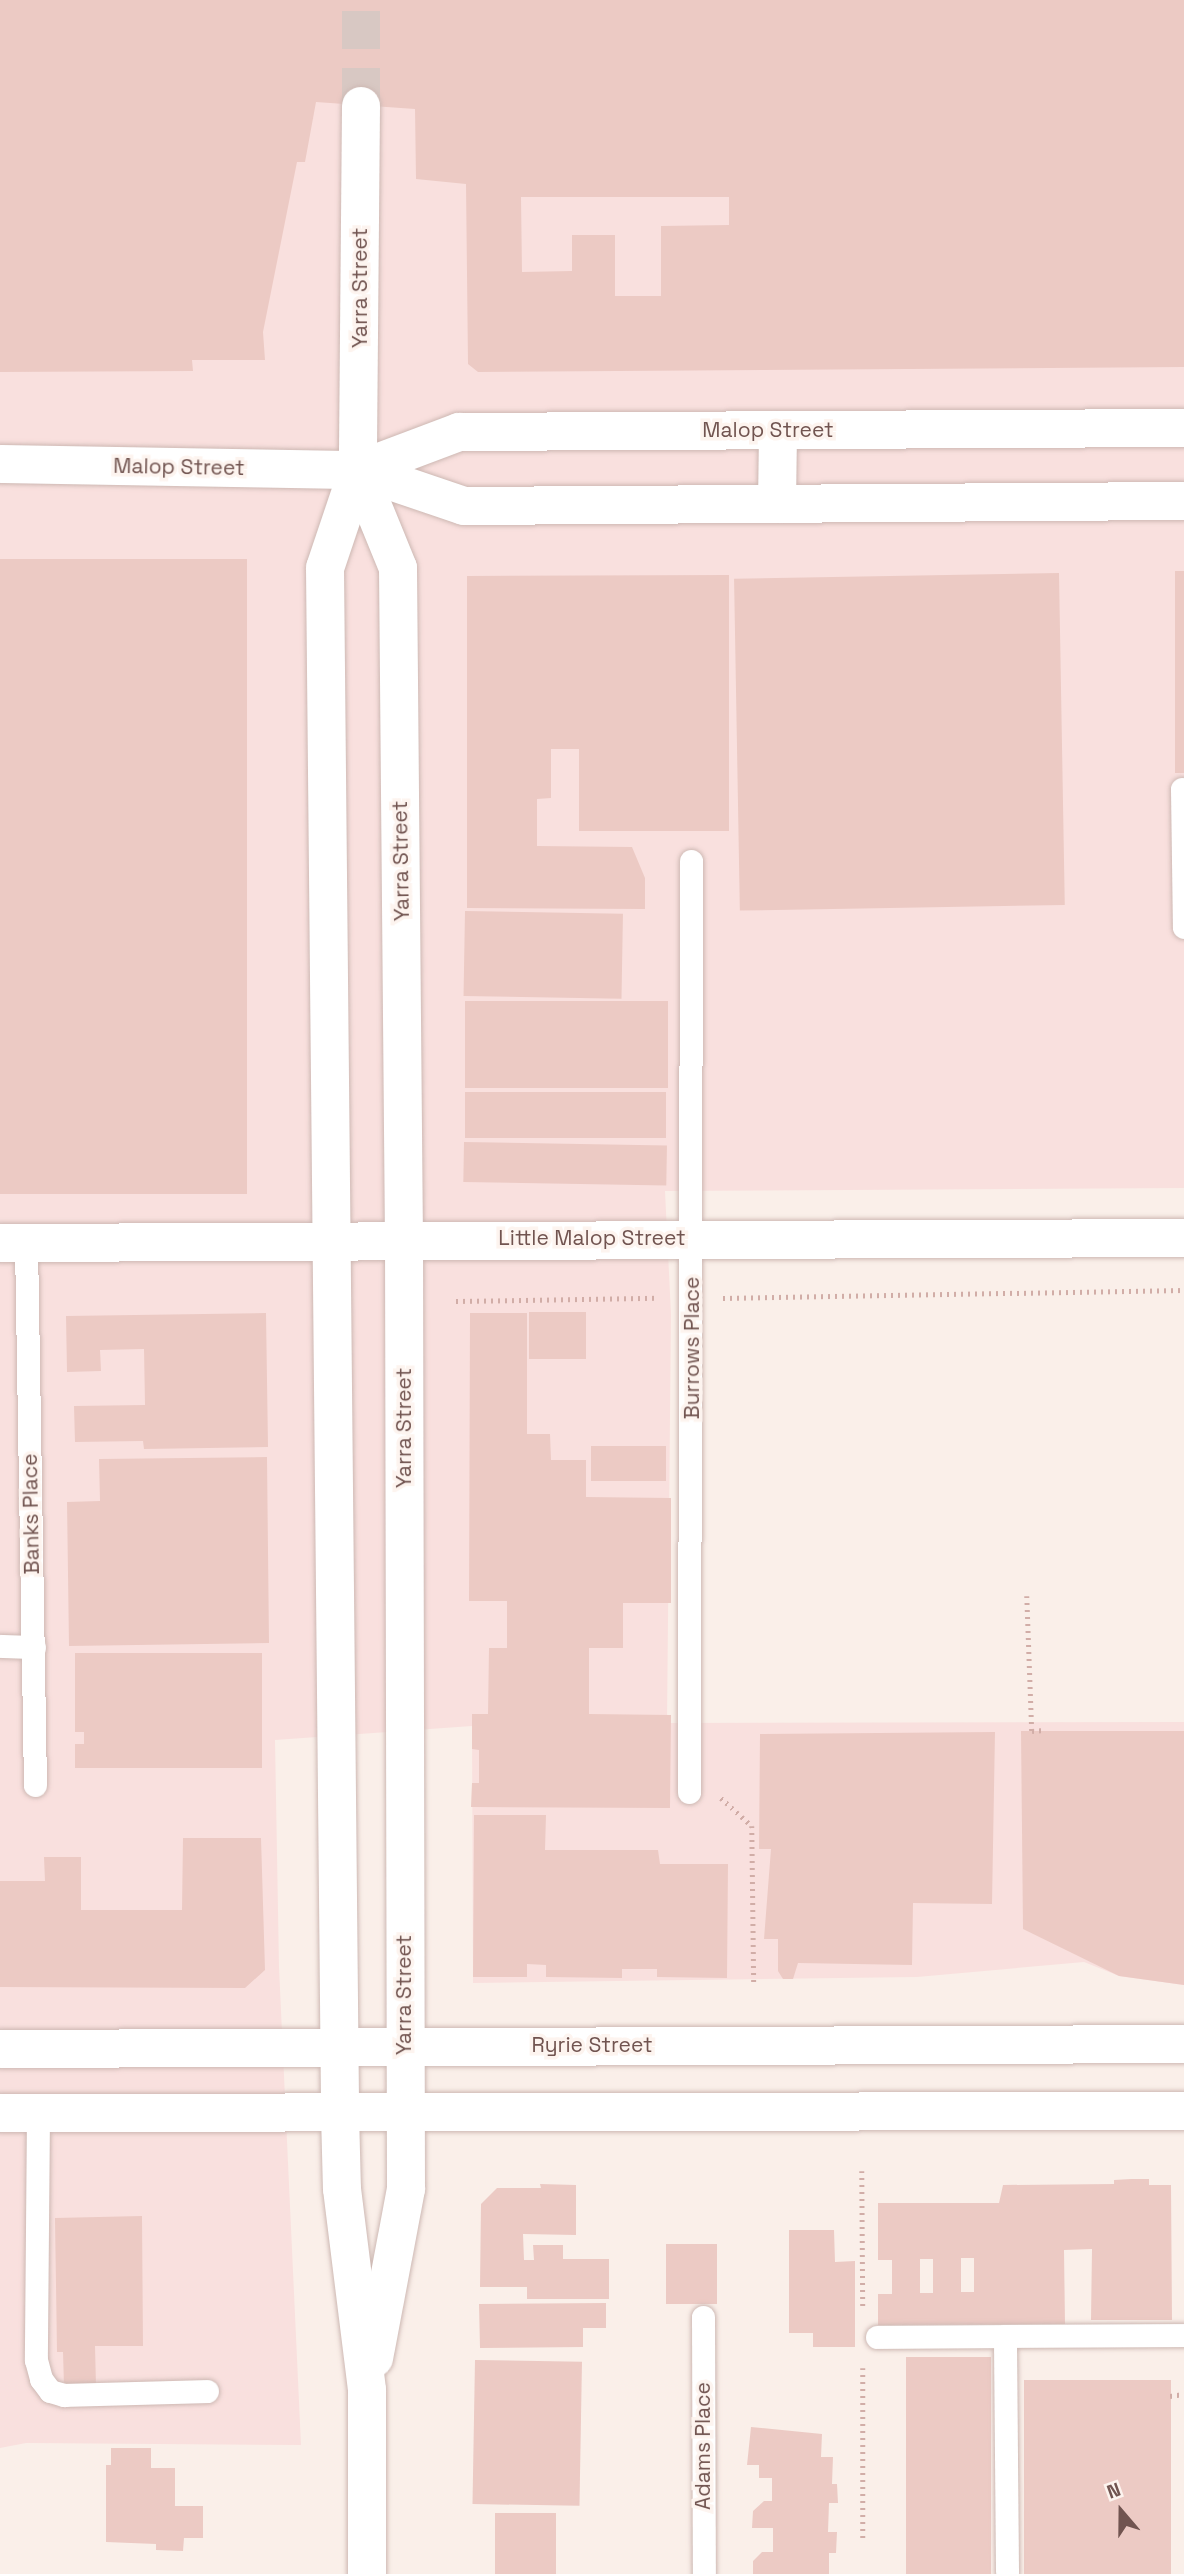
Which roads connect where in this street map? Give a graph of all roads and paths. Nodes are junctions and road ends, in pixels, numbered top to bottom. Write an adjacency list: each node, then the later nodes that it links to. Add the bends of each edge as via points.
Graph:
1 (361, 106): 5 (street, Yarra Street)
2 (1184, 428): 3 (street, Malop Street)
3 (778, 430): 5 (street, Malop Street, via 459,432); 7 (street)
4 (0, 464): 5 (street, Malop Street)
5 (358, 470): 7 (street, Malop Street, via 464,506); 13 (street, Yarra Street, via 325,568); 15 (street, Yarra Street, via 398,568)
6 (1184, 501): 7 (street, Malop Street)
7 (777, 504)
8 (1182, 789): 10 (lane)
9 (691, 861): 14 (lane, Burrows Place)
10 (1184, 916): 11 (lane)
11 (1184, 927)
12 (1184, 1237): 14 (street, Little Malop Street)
13 (335, 1238): 15 (street, Little Malop Street); 16 (street, Little Malop Street); 28 (street, Yarra Street)
14 (692, 1238): 15 (street, Little Malop Street); 18 (lane, Burrows Place)
15 (404, 1239): 29 (street, Yarra Street)
16 (13, 1243): 22 (lane, Banks Place)
17 (1184, 1290): 18 (path)
18 (692, 1297): 19 (path); 25 (lane, Burrows Place)
19 (456, 1301)
20 (1027, 1597): 23 (path, via 1032,1731)
21 (0, 1646): 22 (lane)
22 (34, 1647): 24 (lane, Banks Place)
23 (1044, 1730)
24 (35, 1785)
25 (689, 1792): 26 (path, via 726,1798 752,1826)
26 (754, 1985)
27 (1184, 2044): 29 (street, Ryrie Street)
28 (340, 2045): 29 (street, Ryrie Street); 30 (street, Ryrie Street); 35 (street, Yarra Street)
29 (405, 2045): 34 (street, Yarra Street)
30 (0, 2049)
31 (1184, 2111): 34 (street)
32 (0, 2113): 33 (street)
33 (38, 2113): 35 (street); 41 (lane, via 36,2360 41,2379 50,2391 64,2395)
34 (405, 2113): 35 (street); 40 (street, Yarra Street, via 406,2189)
35 (340, 2114): 40 (street, Yarra Street, via 342,2189)
36 (703, 2317): 46 (lane, Adams Place)
37 (1184, 2335): 38 (lane)
38 (1005, 2336): 39 (lane); 44 (lane)
39 (877, 2337)
40 (367, 2390): 45 (street, Yarra Street)
41 (207, 2391)
42 (1184, 2394): 43 (path)
43 (1170, 2396)
44 (1007, 2571)
45 (367, 2574)
46 (704, 2574)

